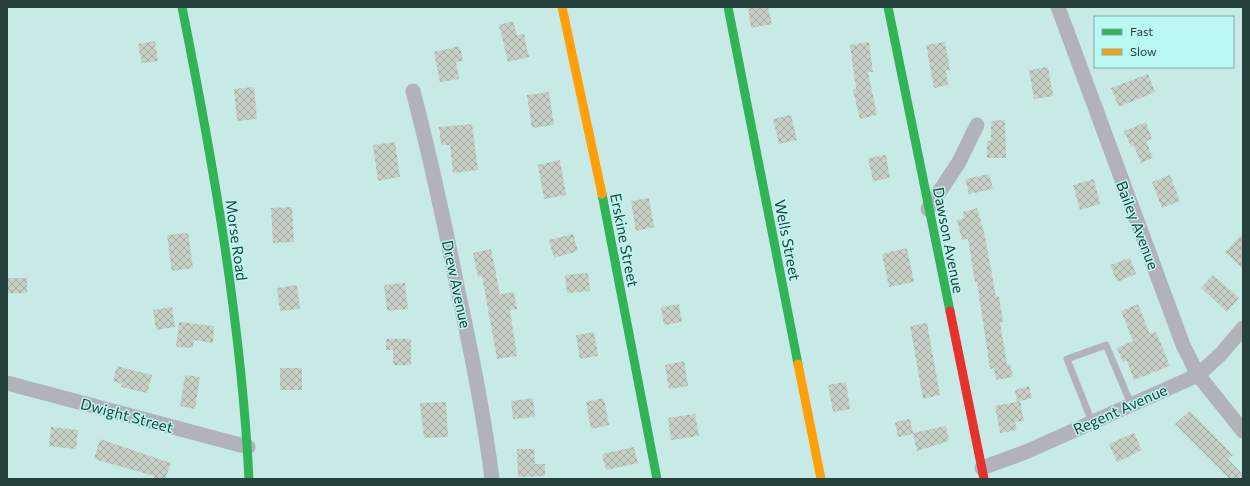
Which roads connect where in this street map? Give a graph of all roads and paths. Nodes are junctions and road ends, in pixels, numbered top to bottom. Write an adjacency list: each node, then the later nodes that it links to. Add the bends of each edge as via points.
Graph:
1 (182, 7): 15 (street, Morse Road, via 216,194)
2 (562, 7): 19 (street, Erskine Street, via 592,142)
3 (728, 7): 20 (street, Wells Street)
4 (888, 7): 8 (street, Dawson Avenue)
5 (1058, 7): 10 (street, Bailey Avenue, via 1183,345)
6 (413, 91): 18 (street, Drew Avenue, via 432,166 468,336 484,419)
7 (977, 125): 8 (street, via 959,162)
8 (928, 209): 16 (street, Dawson Avenue)
9 (1243, 328): 10 (street, Regent Avenue, via 1221,354)
10 (1198, 374): 12 (street, Regent Avenue); 14 (street, Bailey Avenue)
11 (7, 383): 15 (street, Dwight Street)
12 (1131, 404): 13 (street, Regent Avenue); 13 (lane, via 1106,345 1067,359)
13 (1092, 422): 16 (street, Regent Avenue)
14 (1243, 431)
15 (248, 447): 17 (street, Morse Road)
16 (983, 473)
17 (249, 479)
18 (492, 479)
19 (657, 479)
20 (821, 479)

